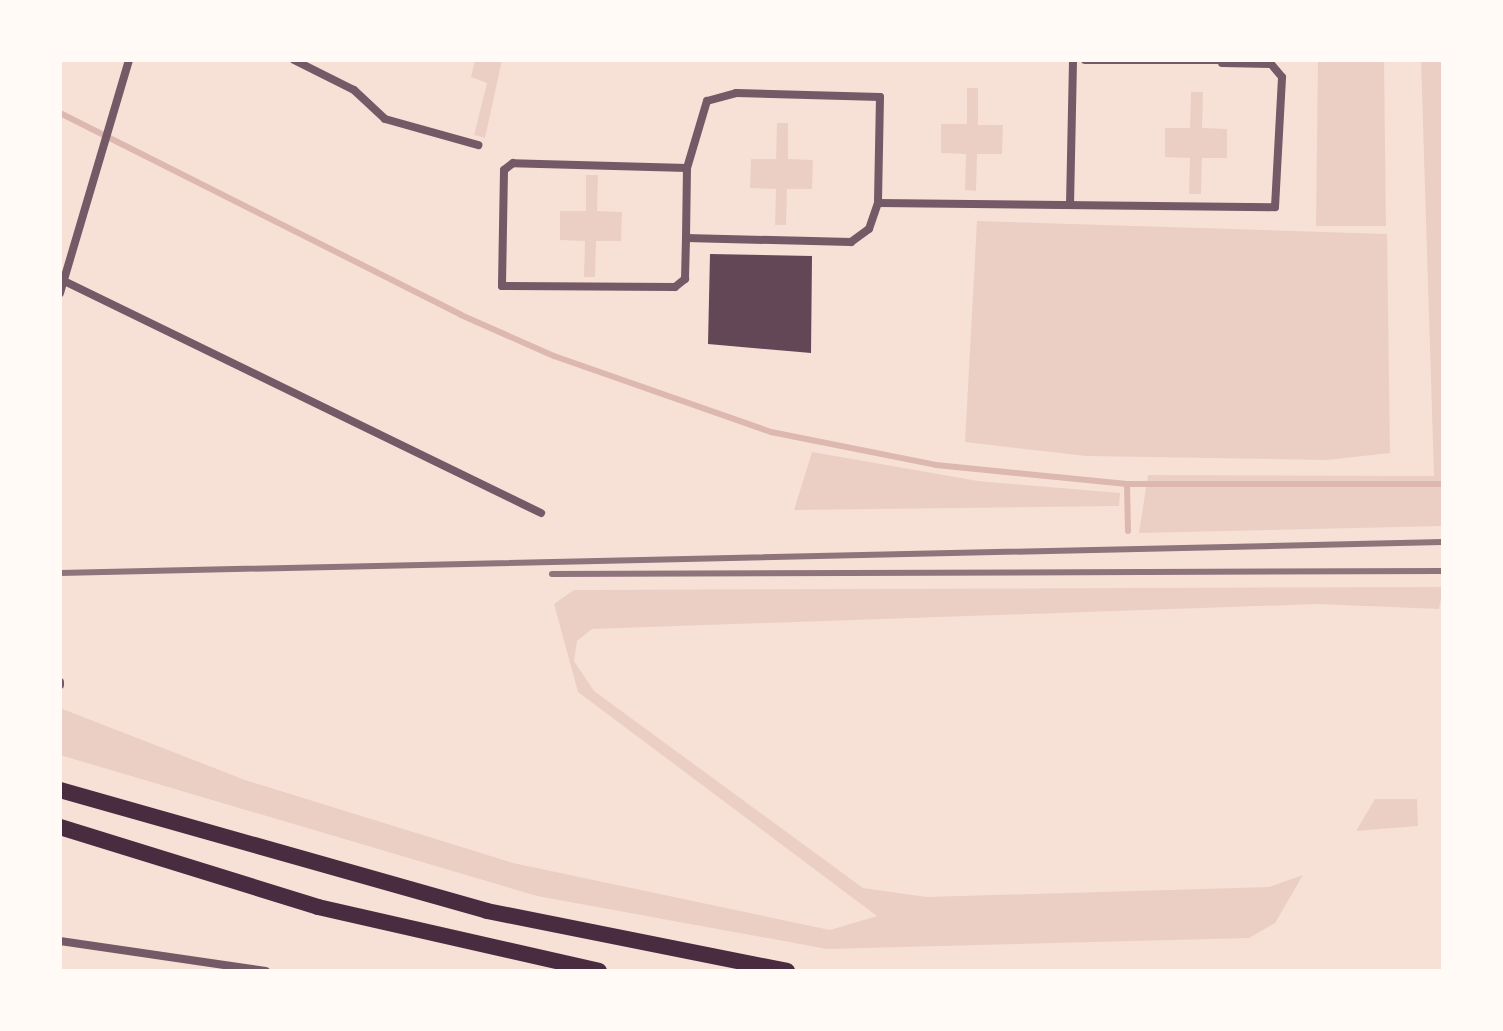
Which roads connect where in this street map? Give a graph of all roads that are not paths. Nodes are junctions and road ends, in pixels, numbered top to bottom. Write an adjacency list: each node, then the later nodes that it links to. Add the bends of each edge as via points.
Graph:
1 (129, 60): 11 (street)
2 (294, 60): 6 (street, via 354,90 385,119)
3 (1073, 60): 9 (street)
4 (1085, 60): 5 (street)
5 (1222, 61): 9 (street, via 1271,64 1282,77 1275,207)
6 (478, 145)
7 (687, 168): 8 (street, via 707,101 736,93 880,97); 10 (street); 10 (street, via 513,163 504,170 502,286 661,289 685,279)
8 (878, 203): 9 (street); 10 (street, via 869,229 851,242)
9 (1070, 205)
10 (686, 238)
11 (62, 280): 12 (street); 13 (street)
12 (60, 293)
13 (541, 513)
14 (60, 790): 19 (highway, via 487,911)
15 (60, 827): 18 (highway, via 318,907)
16 (60, 941): 17 (street)
17 (266, 971)
18 (599, 971)
19 (787, 971)

